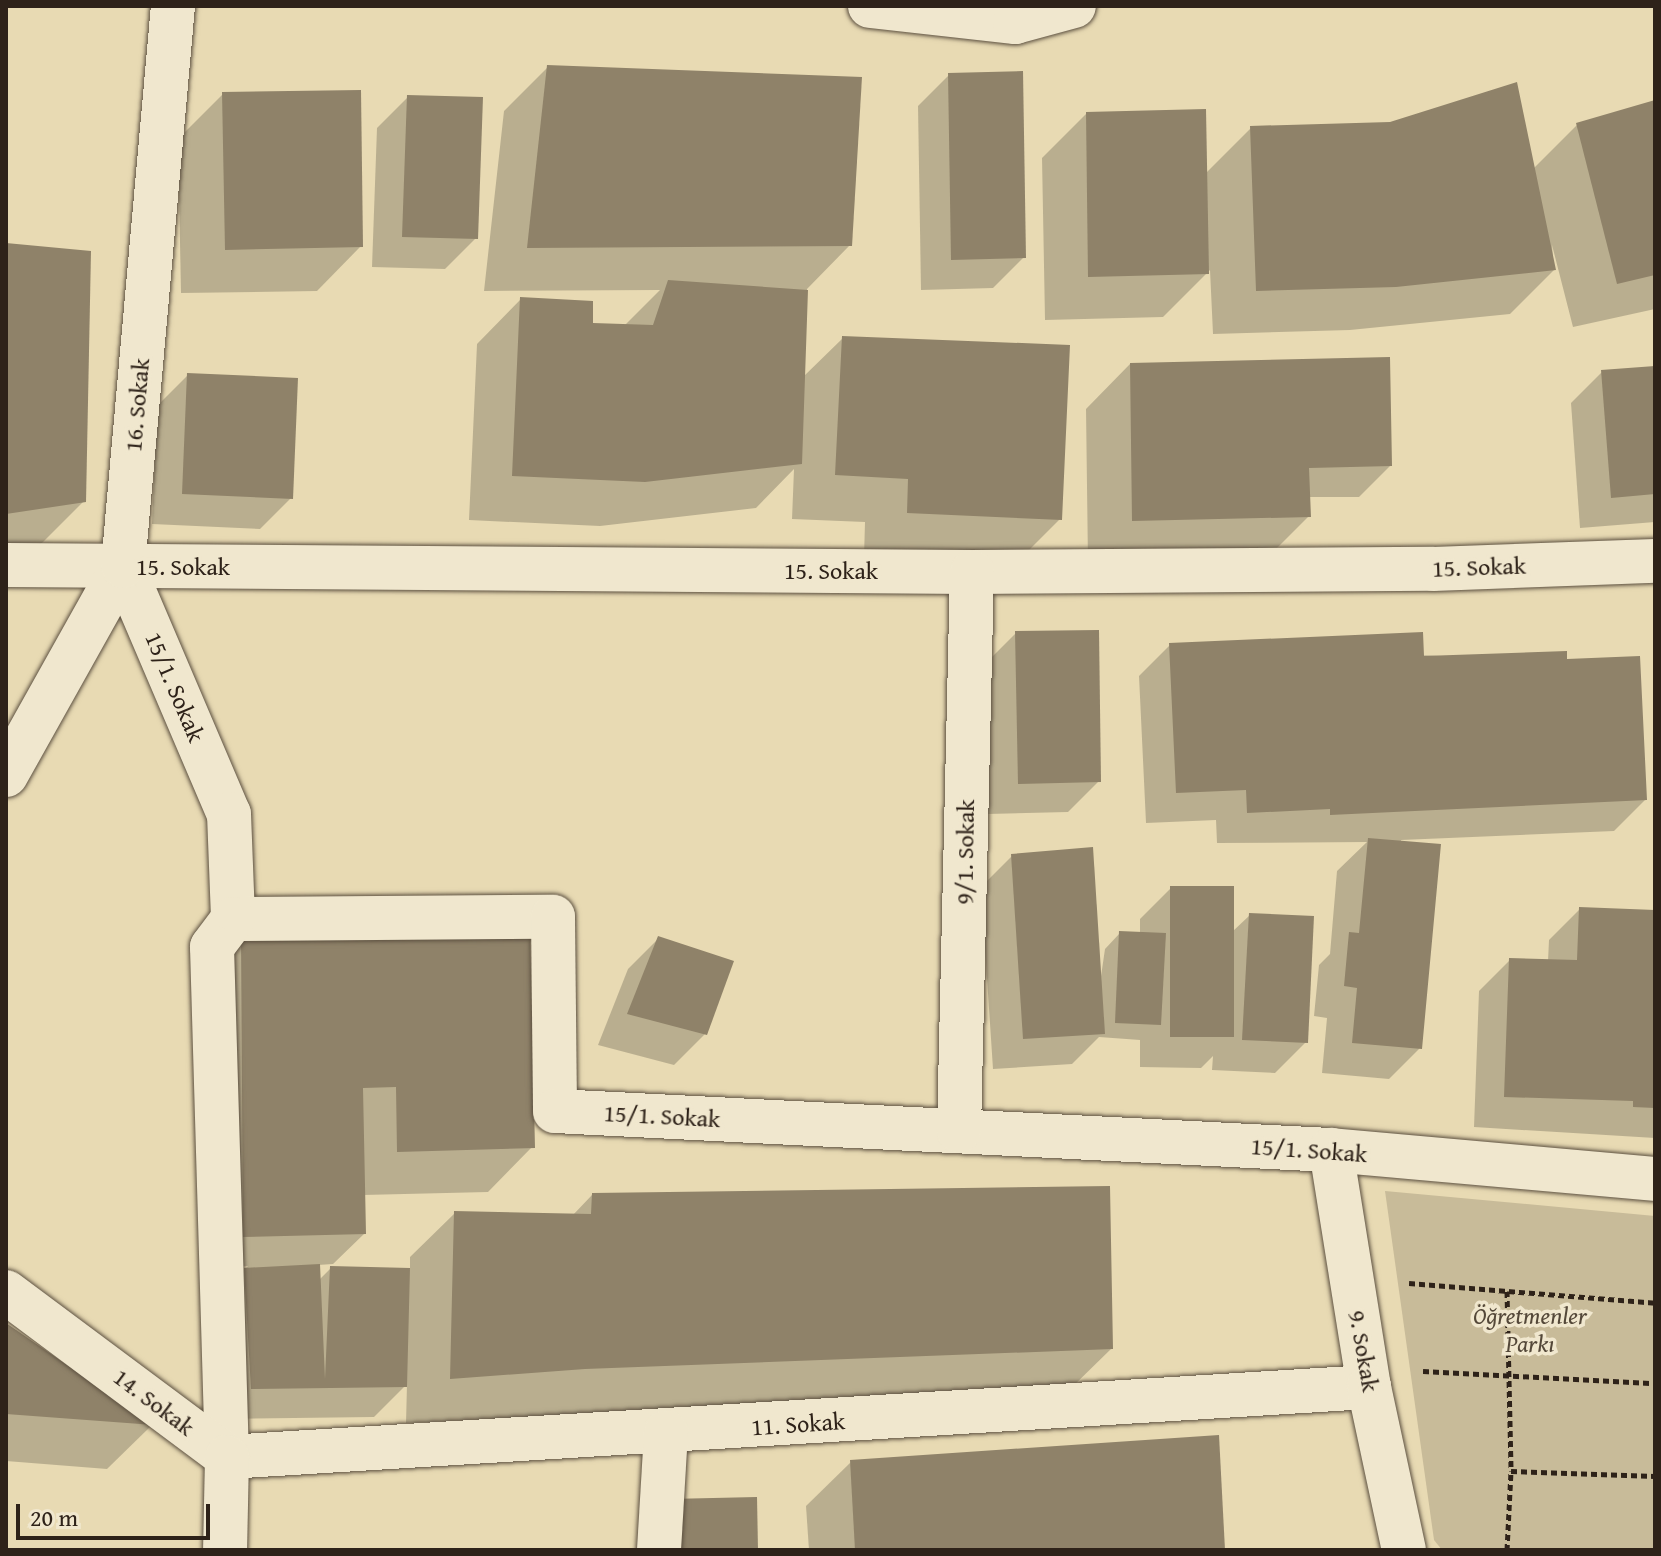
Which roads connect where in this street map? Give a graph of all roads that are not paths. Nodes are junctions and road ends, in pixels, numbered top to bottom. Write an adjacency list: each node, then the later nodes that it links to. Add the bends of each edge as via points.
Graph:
1 (173, 6): 7 (street, 16. Sokak)
2 (870, 6): 4 (street)
3 (1074, 6): 4 (street, via 1015,22)
4 (952, 9)
5 (1655, 561): 8 (street, 15. Sokak, via 1433,569)
6 (6, 565): 7 (street, 15. Sokak)
7 (123, 566): 8 (street, 15. Sokak); 9 (street, 16. Sokak); 10 (street, 15/1. Sokak, via 229,814)
8 (972, 572): 11 (street, 9/1. Sokak)
9 (6, 775)
10 (233, 919): 11 (street, 15/1. Sokak, via 553,917 555,1111); 17 (street, via 212,947)
11 (959, 1131): 12 (street, 15/1. Sokak)
12 (1331, 1150): 13 (street, 15/1. Sokak); 15 (street, 9. Sokak)
13 (1655, 1179)
14 (6, 1292): 17 (street, 14. Sokak)
15 (1369, 1387): 16 (street, 11. Sokak); 20 (street, 9. Sokak)
16 (666, 1432): 17 (street, 11. Sokak); 19 (street)
17 (227, 1457): 18 (street)
18 (225, 1550)
19 (659, 1550)
20 (1404, 1550)

